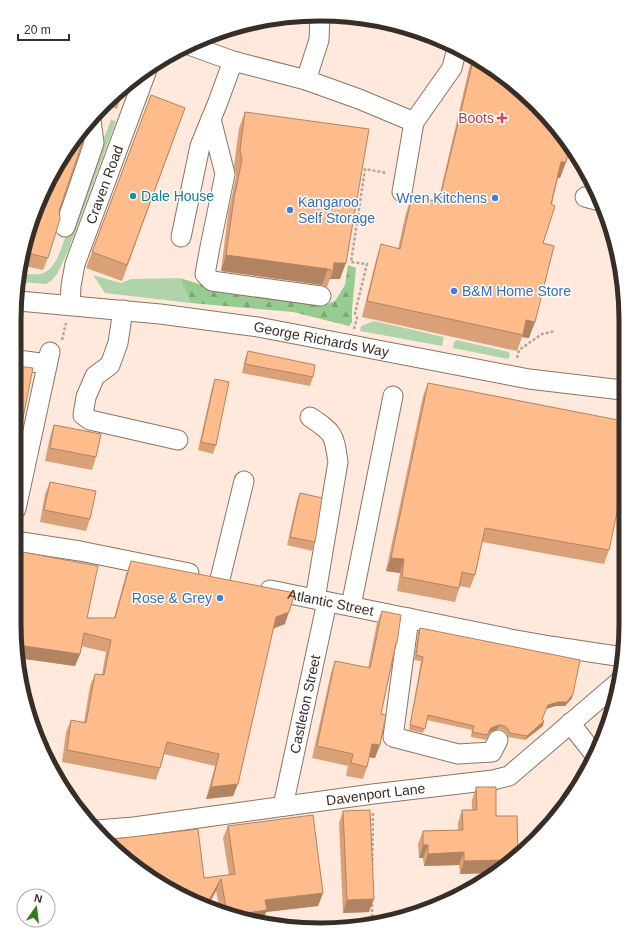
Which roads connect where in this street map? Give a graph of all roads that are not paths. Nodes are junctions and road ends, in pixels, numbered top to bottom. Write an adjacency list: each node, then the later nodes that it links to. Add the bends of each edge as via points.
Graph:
1 (320, 21): 6 (street, via 319,40)
2 (197, 48): 4 (street)
3 (456, 54): 8 (street, via 452,68)
4 (233, 61): 6 (street); 7 (street)
5 (144, 79): 15 (street, Craven Road, via 75,264)
6 (306, 80): 8 (street)
7 (211, 118): 12 (street, via 200,146); 13 (street, via 225,174 205,274 212,281)
8 (414, 122): 10 (street)
9 (92, 127): 11 (street, via 94,143)
10 (403, 184)
11 (65, 226)
12 (181, 238)
13 (321, 296)
14 (22, 301): 15 (street, George Richards Way)
15 (70, 305): 16 (street, George Richards Way)
16 (123, 310): 18 (street, George Richards Way, via 258,327 512,375); 21 (street, via 118,343 110,365 95,376 82,415 90,420)
17 (21, 360): 23 (street, via 48,358)
18 (619, 390)
19 (393, 396): 27 (street)
20 (310, 417): 26 (street, Castleton Street, via 328,430 335,442 338,462)
21 (178, 440)
22 (244, 480): 25 (street)
23 (21, 485)
24 (21, 542): 25 (street, Atlantic Street)
25 (220, 579): 26 (street, Atlantic Street)
26 (321, 600): 27 (street, Atlantic Street); 34 (street, Castleton Street)
27 (351, 606): 28 (street, Atlantic Street)
28 (409, 618): 29 (street, Atlantic Street, via 544,645); 32 (street, via 393,737 458,754 492,752)
29 (617, 656)
30 (612, 688): 31 (street, Davenport Lane)
31 (570, 723): 33 (street); 34 (street, Davenport Lane, via 509,776)
32 (498, 740)
33 (591, 750)
34 (283, 806): 35 (street, Davenport Lane)
35 (103, 829)

